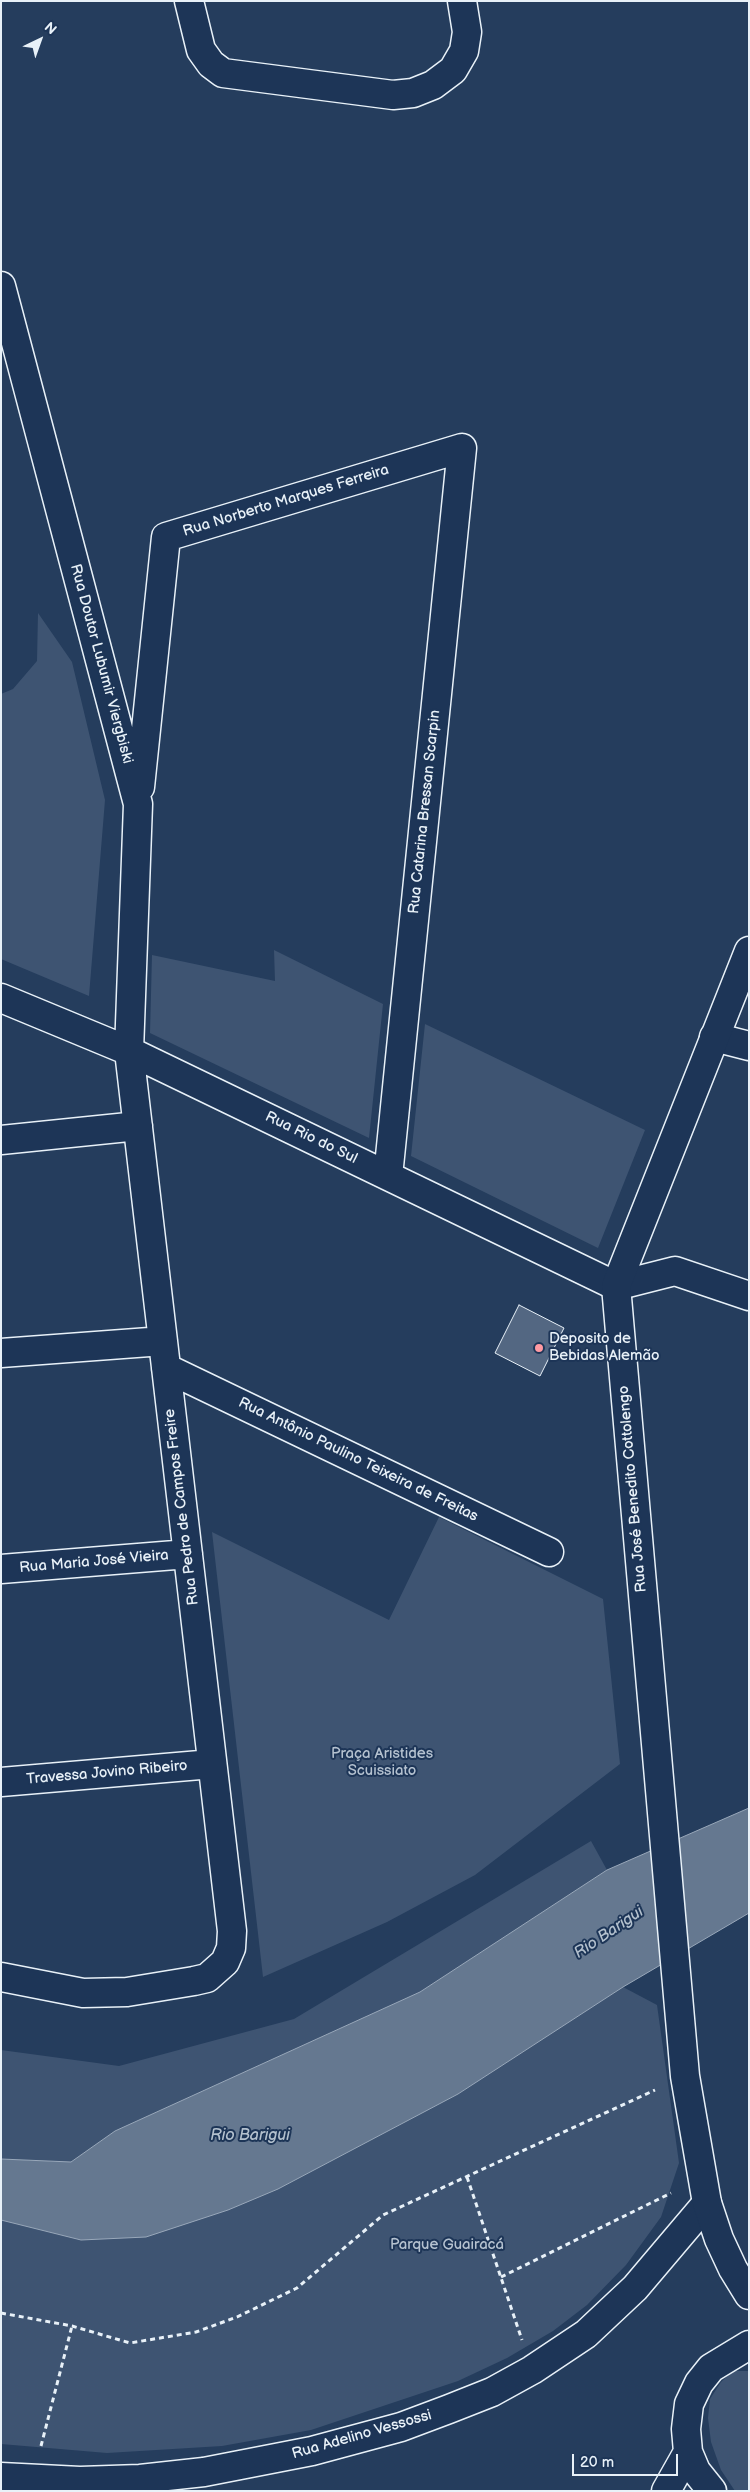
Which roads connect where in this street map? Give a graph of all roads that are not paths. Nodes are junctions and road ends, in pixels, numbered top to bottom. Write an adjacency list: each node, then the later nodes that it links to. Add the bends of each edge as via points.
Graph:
1 (189, 1): 2 (street, via 201,50 210,64 223,73 393,96 433,86 452,70 464,50 467,32)
2 (462, 1)
3 (1, 286): 5 (street, Rua Doutor Lubumir Viergbiski)
4 (462, 448): 5 (street, Rua Norberto Marques Ferreira, via 166,537); 13 (street, Rua Catarina Bressan Scarpin)
5 (138, 804): 10 (street, Rua Doutor Lubumir Viergbiski)
6 (749, 951): 8 (street, Rua José Benedito Cottolengo)
7 (1, 998): 10 (street, Rua Rio do Sul)
8 (714, 1037): 9 (street); 14 (street, Rua José Benedito Cottolengo)
9 (749, 1046)
10 (130, 1051): 11 (street, Rua Pedro de Campos Freire); 13 (street, Rua Rio do Sul)
11 (138, 1126): 12 (street); 16 (street, Rua Pedro de Campos Freire)
12 (1, 1140)
13 (388, 1176): 14 (street, Rua Rio do Sul)
14 (616, 1286): 15 (street, via 674,1271); 25 (street, Rua José Benedito Cottolengo, via 678,2012)
15 (749, 1296)
16 (163, 1340): 17 (street); 18 (street, Rua Pedro de Campos Freire)
17 (1, 1353)
18 (166, 1368): 19 (street, Rua Antônio Paulino Teixeira de Freitas); 20 (street, Rua Pedro de Campos Freire)
19 (549, 1552)
20 (188, 1554): 21 (street, Rua Maria José Vieira); 22 (street, Rua Pedro de Campos Freire)
21 (1, 1569)
22 (212, 1764): 23 (street, Travessa Jovino Ribeiro); 24 (street, Rua Pedro de Campos Freire, via 232,1931 231,1948 225,1962 207,1978 127,1992 83,1992)
23 (1, 1782)
24 (1, 1977)
25 (704, 2190): 26 (street, Rua José Benedito Cottolengo, via 719,2240); 29 (street, Rua Adelino Vessossi, via 635,2288 610,2312 586,2334 492,2392 401,2427 261,2463 140,2479 80,2481)
26 (749, 2296)
27 (749, 2345): 28 (street, via 711,2368 699,2383 689,2404)
28 (688, 2452): 30 (street); 31 (street, via 696,2471)
29 (1, 2477)
30 (666, 2491)
31 (712, 2491)

